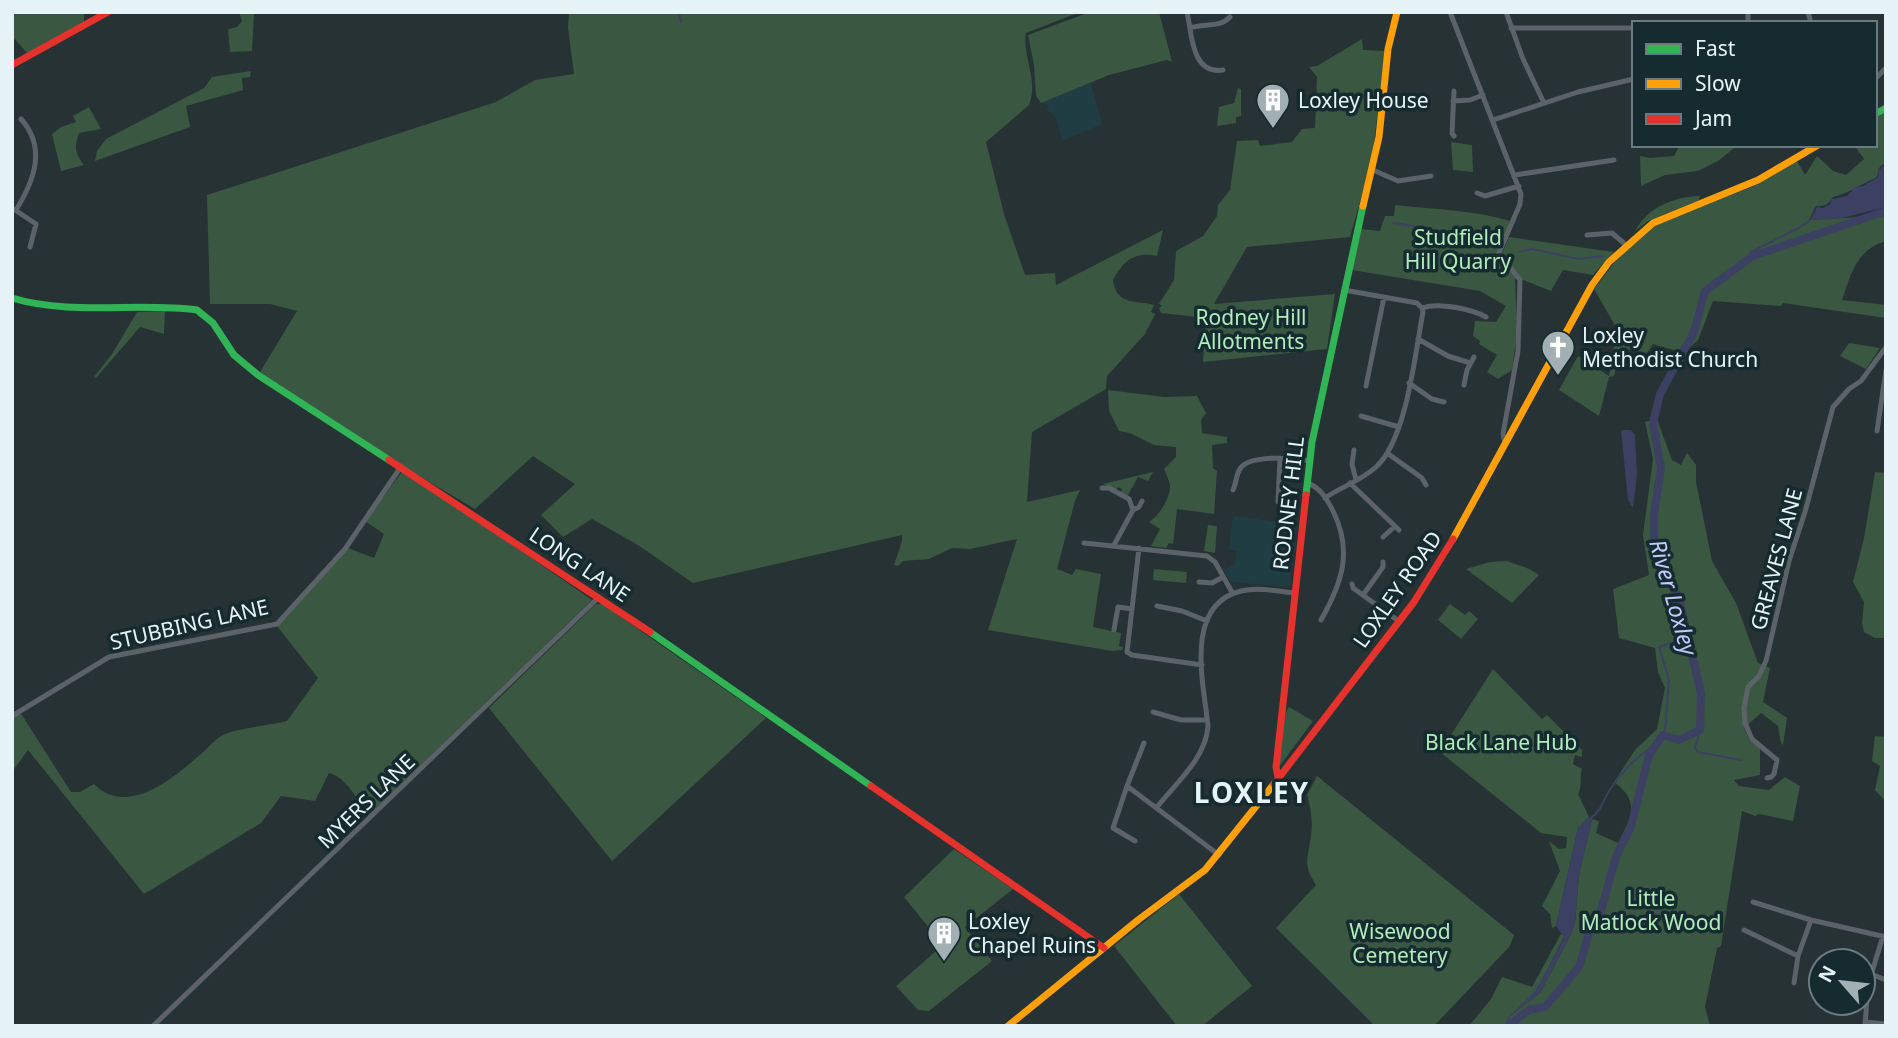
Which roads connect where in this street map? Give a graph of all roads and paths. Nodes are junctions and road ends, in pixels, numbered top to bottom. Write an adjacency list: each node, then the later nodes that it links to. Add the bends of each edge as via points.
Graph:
1 (108, 12): 10 (street)
2 (1187, 12): 7 (street)
3 (1397, 12): 22 (street, RODNEY HILL)
4 (1450, 12): 14 (street)
5 (1506, 12): 8 (street)
6 (1230, 17): 7 (street, via 1222,24)
7 (1191, 28): 11 (street, via 1200,64)
8 (1511, 28): 9 (street); 16 (street)
9 (1632, 28)
10 (12, 65)
11 (1223, 70)
12 (1632, 80): 16 (street)
13 (1454, 91): 15 (street)
14 (1483, 95): 15 (street); 18 (street)
15 (1453, 101): 19 (street)
16 (1544, 103): 18 (street)
17 (21, 119): 27 (street, via 33,138 37,163)
18 (1493, 120): 23 (street)
19 (1454, 136)
20 (1815, 147): 29 (street, LOXLEY ROAD, via 1758,180 1653,223)
21 (1614, 160): 23 (street)
22 (1373, 170): 24 (street, via 1398,181); 31 (street, RODNEY HILL)
23 (1515, 175): 25 (street)
24 (1431, 176)
25 (1519, 186): 26 (street, via 1485,196); 46 (street, via 1520,204 1499,253 1520,280 1518,351)
26 (1477, 193)
27 (14, 209): 30 (street, via 36,224)
28 (1587, 235): 29 (street, via 1612,233)
29 (1626, 245): 46 (street, LOXLEY ROAD, via 1591,285)
30 (30, 247)
31 (1344, 290): 32 (street); 50 (street, RODNEY HILL)
32 (1384, 297): 34 (street); 41 (street)
33 (12, 298): 51 (street, LONG LANE, via 60,307 197,310 208,317 244,365)
34 (1423, 308): 35 (street, via 1439,306); 36 (street)
35 (1482, 317)
36 (1418, 339): 39 (street); 40 (street, via 1448,356 1472,360)
37 (1886, 347): 87 (street, GREAVES LANE, via 1861,381 1833,407 1766,661 1748,687 1745,723 1752,739 1777,760 1774,774)
38 (1886, 370): 45 (street)
39 (1409, 383): 42 (street); 44 (street)
40 (1464, 385)
41 (1366, 386)
42 (1444, 402)
43 (1361, 416): 44 (street)
44 (1399, 427): 48 (street)
45 (1877, 431)
46 (1505, 443): 77 (street, LOXLEY ROAD, via 1455,536)
47 (1354, 450): 52 (street)
48 (1387, 453): 52 (street, via 1374,469); 54 (street)
49 (1280, 458): 50 (street); 56 (street, via 1244,464); 59 (street)
50 (1310, 461): 53 (street, RODNEY HILL)
51 (400, 468): 72 (street, LONG LANE); 83 (street, STUBBING LANE, via 345,549 277,624 108,657)
52 (1353, 481): 57 (street); 61 (street, via 1396,528)
53 (1307, 483): 57 (street); 69 (street, RODNEY HILL)
54 (1426, 485)
55 (1102, 488): 60 (street, via 1129,499)
56 (1233, 490)
57 (1325, 498): 75 (street, via 1340,529 1344,557 1337,590)
58 (1142, 501): 60 (street)
59 (1278, 502)
60 (1133, 510): 63 (street)
61 (1383, 537)
62 (1084, 542): 63 (street)
63 (1114, 545): 64 (street)
64 (1139, 548): 66 (street, via 1207,556); 74 (street)
65 (1383, 562): 71 (street)
66 (1223, 577): 67 (street, via 1212,583); 70 (street)
67 (1199, 582)
68 (1352, 584): 71 (street)
69 (1295, 593): 70 (street, via 1259,590); 86 (street, RODNEY HILL)
70 (1233, 594): 76 (street, via 1214,608)
71 (1363, 595): 77 (street)
72 (599, 597): 96 (street, LONG LANE); 102 (street, MYERS LANE)
73 (1157, 606): 76 (street)
74 (1132, 609): 78 (street, via 1116,606); 79 (street, via 1126,652)
75 (1321, 620)
76 (1207, 621): 81 (street)
77 (1400, 622): 86 (street, LOXLEY ROAD)
78 (1114, 630)
79 (1148, 657): 80 (street); 81 (street)
80 (1147, 664)
81 (1202, 665): 84 (street)
82 (1153, 712): 84 (street, via 1181,720)
83 (12, 716)
84 (1208, 720): 89 (street, via 1201,751)
85 (1144, 743): 88 (street)
86 (1278, 777): 91 (street, LOXLEY ROAD)
87 (1767, 778)
88 (1127, 786): 89 (street); 90 (street, via 1113,828)
89 (1157, 807): 91 (street)
90 (1135, 841)
91 (1219, 855): 96 (street, LOXLEY ROAD)
92 (1754, 901): 93 (street)
93 (1811, 920): 95 (street); 97 (street)
94 (1744, 930): 97 (street)
95 (1884, 936): 98 (street)
96 (1104, 948): 103 (street, LOXLEY ROAD)
97 (1798, 956): 99 (street)
98 (1877, 956)
99 (1794, 983)
100 (1865, 1024): 101 (street)
101 (1886, 1024)
102 (153, 1026)
103 (1008, 1026)

